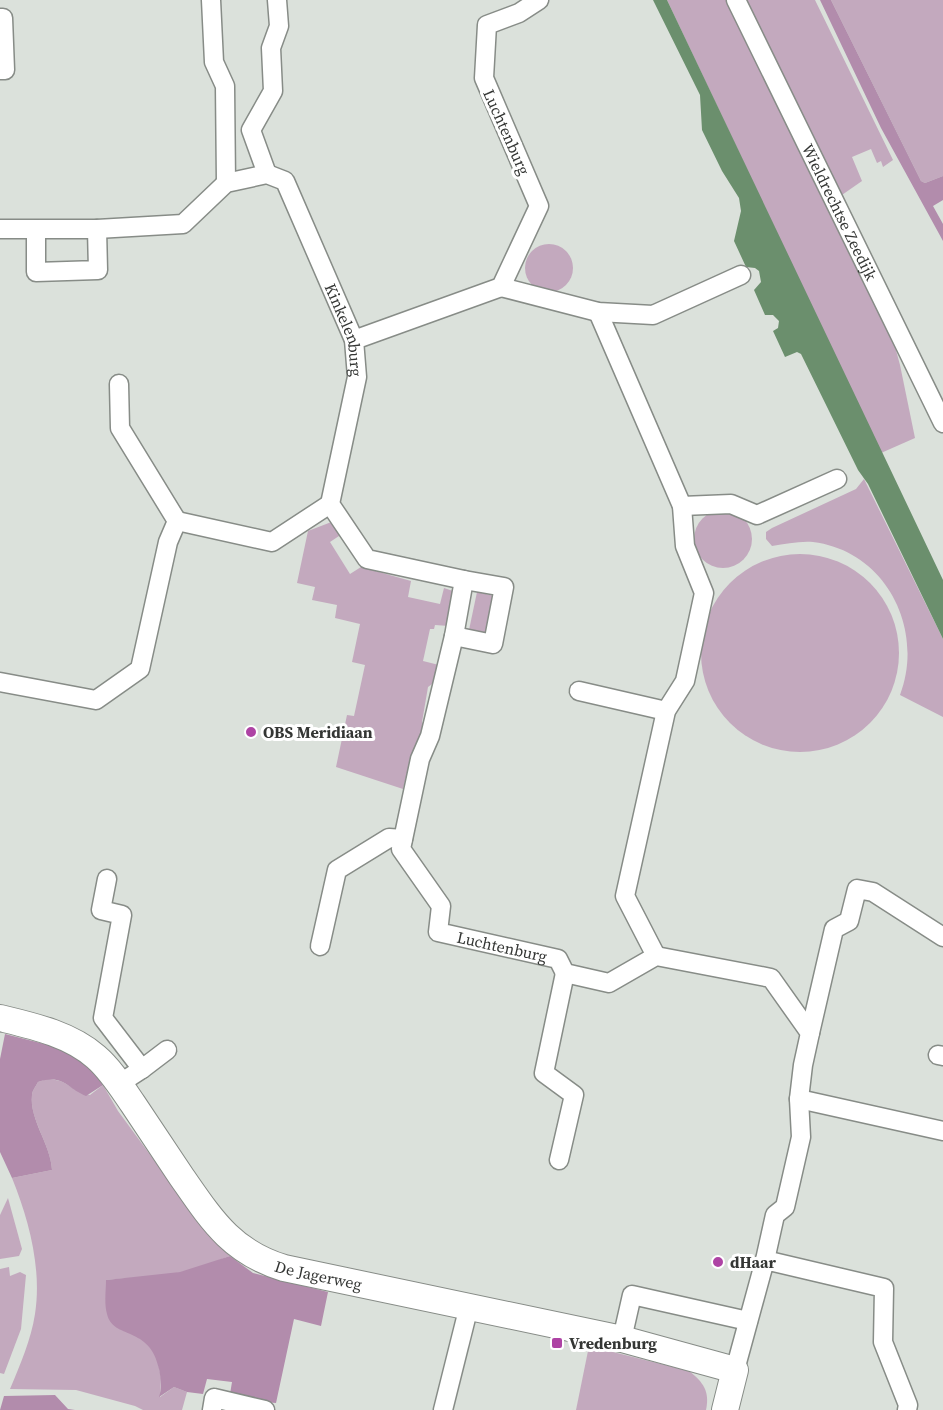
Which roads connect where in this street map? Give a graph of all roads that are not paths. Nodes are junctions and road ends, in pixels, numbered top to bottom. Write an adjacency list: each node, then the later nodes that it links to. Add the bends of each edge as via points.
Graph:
1 (211, 0): 8 (street, via 214,62 225,86)
2 (277, 0): 7 (street, via 279,26 271,48 273,91 251,130)
3 (539, 0): 13 (street, Luchtenburg, via 519,13 487,25 484,78 539,206)
4 (736, 0): 17 (street, Wieldrechtse Zeedijk)
5 (0, 18): 6 (street, via 5,70)
6 (0, 70)
7 (267, 174): 8 (street); 15 (street, Kinkelenburg, via 285,181)
8 (226, 183): 9 (street, via 183,224)
9 (97, 229): 11 (street); 11 (street, via 98,270 36,272)
10 (0, 230): 11 (street)
11 (36, 231)
12 (741, 275): 14 (street, via 653,315)
13 (501, 287): 14 (street); 15 (street)
14 (598, 312): 20 (street)
15 (354, 340): 19 (street, Kinkelenburg, via 357,377)
16 (119, 384): 21 (street, via 120,428)
17 (943, 423)
18 (837, 479): 20 (street, via 758,515 731,504)
19 (330, 504): 21 (street, via 272,542); 22 (street, via 368,558)
20 (682, 506): 26 (street, via 685,546 704,593 685,681)
21 (177, 521): 24 (street, via 168,542 140,669 96,700)
22 (464, 580): 23 (street); 23 (street, via 504,587 493,644)
23 (454, 636): 27 (street, via 430,736 420,759)
24 (0, 682)
25 (579, 692): 26 (street)
26 (666, 711): 31 (street, via 625,896)
27 (403, 839): 30 (street, via 389,838 337,870); 32 (street, Luchtenburg, via 401,849 441,906 438,932 558,959)
28 (107, 879): 36 (street, via 101,910 122,915 103,1018)
29 (943, 937): 34 (street, via 873,892 857,889 849,921 834,929)
30 (320, 946)
31 (656, 956): 32 (street, Luchtenburg, via 609,983); 34 (street, via 771,978)
32 (565, 973): 40 (street, via 544,1073 574,1095)
33 (0, 1018): 37 (street, De Jagerweg, via 76,1043 97,1058)
34 (810, 1033): 38 (street)
35 (167, 1050): 36 (street)
36 (142, 1069): 37 (street)
37 (119, 1084): 42 (street, De Jagerweg, via 205,1212 225,1236 245,1251 284,1268)
38 (800, 1099): 39 (street); 41 (street, via 801,1137 785,1207 775,1215)
39 (943, 1131)
40 (559, 1160)
41 (765, 1260): 43 (street); 50 (street, via 884,1288 883,1342)
42 (469, 1306): 44 (street, De Jagerweg); 48 (street)
43 (748, 1321): 44 (street, via 632,1295); 45 (street)
44 (622, 1339): 45 (street, De Jagerweg)
45 (735, 1370): 49 (street)
46 (212, 1410): 47 (street, via 214,1398)
47 (265, 1410)
48 (443, 1410)
49 (725, 1410)
50 (907, 1410)

